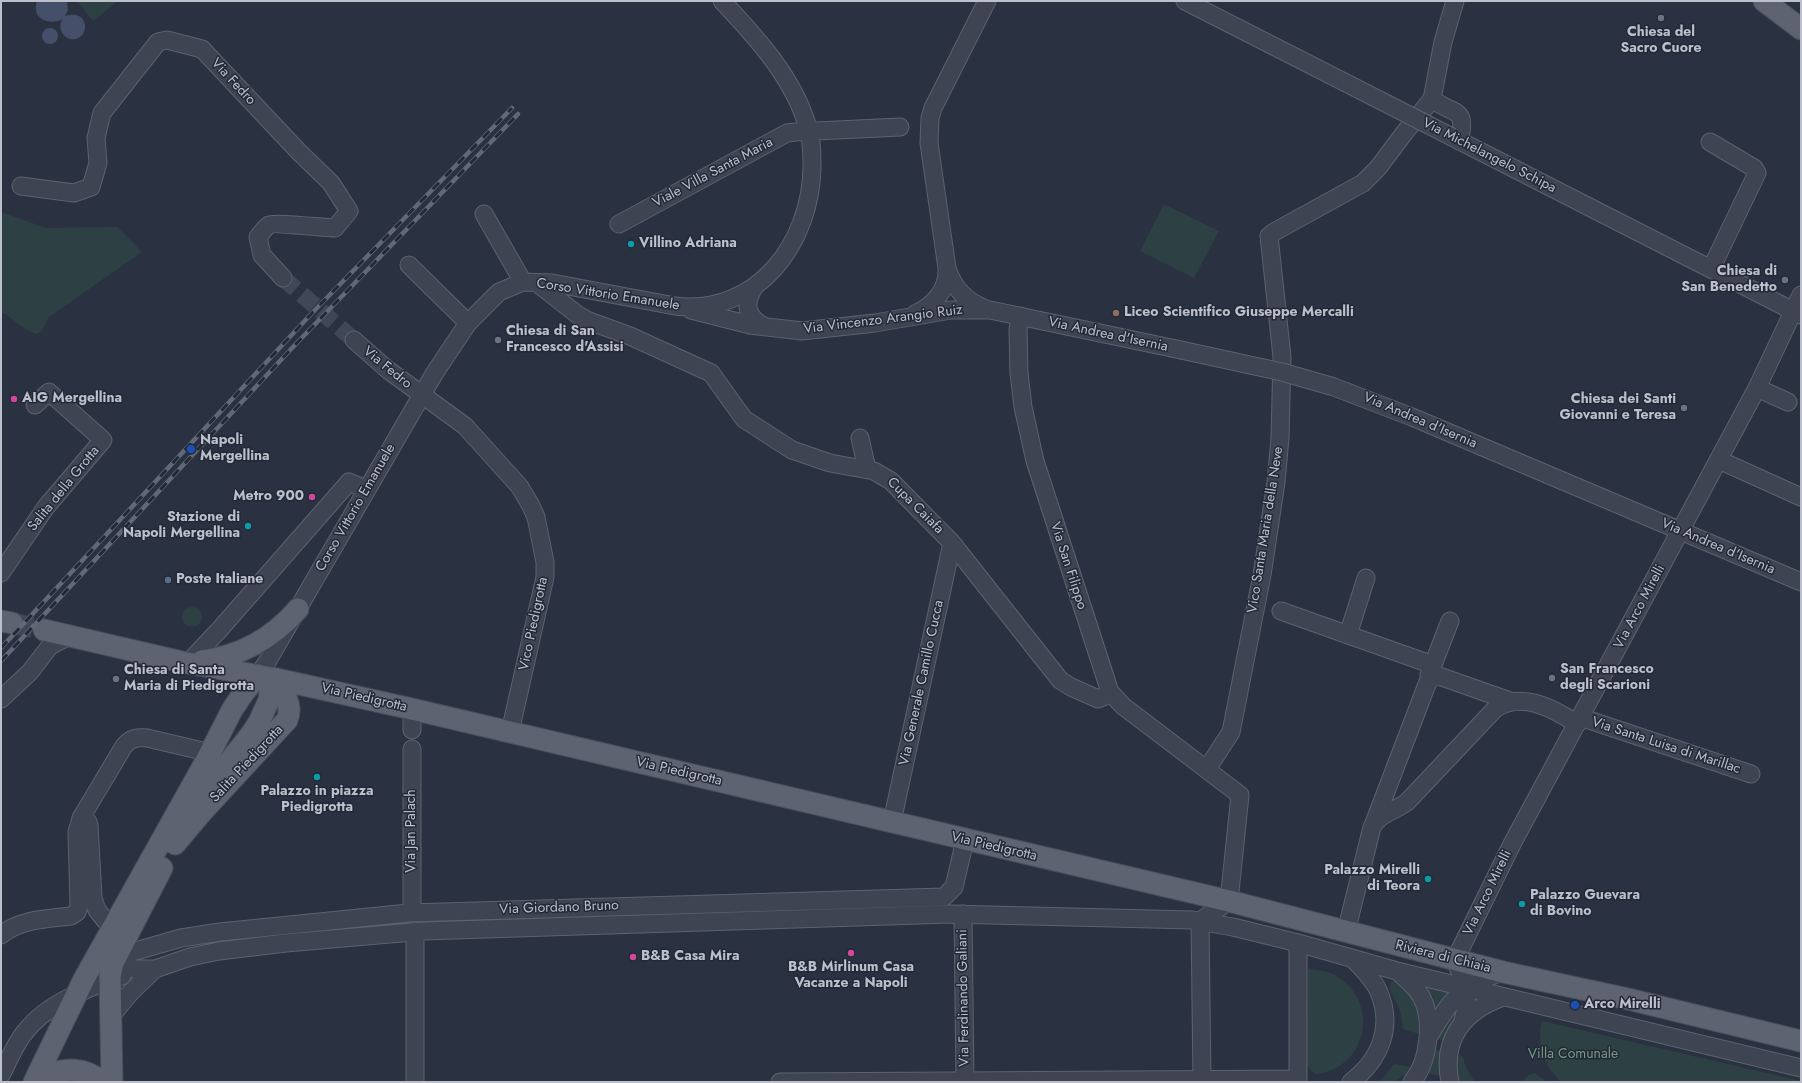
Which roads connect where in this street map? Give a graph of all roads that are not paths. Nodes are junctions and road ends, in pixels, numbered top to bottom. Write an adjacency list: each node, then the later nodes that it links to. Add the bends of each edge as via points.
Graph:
1 (722, 1): 9 (street, Corso Vittorio Emanuele, via 762,45 785,79 803,113)
2 (987, 1): 16 (street, via 930,118 929,143)
3 (1185, 1): 10 (street, Via Michelangelo Schipa, bridge)
4 (1455, 1): 7 (street, Vico Santa Maria della Neve, via 1443,42)
5 (1764, 1): 6 (main road)
6 (1801, 29)
7 (1432, 99): 10 (street, via 1458,113 1462,118 1462,128); 65 (street, Vico Santa Maria della Neve, via 1378,168 1363,183 1269,236 1282,357 1277,476 1262,574 1231,732)
8 (900, 127): 9 (street, Viale Villa Santa Maria)
9 (809, 131): 14 (street, Viale Villa Santa Maria, via 787,133); 20 (street, Corso Vittorio Emanuele, via 812,183 802,225 787,252)
10 (1456, 139): 17 (street, Via Michelangelo Schipa)
11 (1710, 142): 17 (street, via 1754,168 1757,173)
12 (21, 186): 18 (street, Via Fedro, via 74,193 91,187 98,163 96,138 102,113 136,69 158,42 167,40 202,49 331,183 349,211 335,228 280,223 269,225 258,237 262,255)
13 (484, 214): 19 (street)
14 (619, 224)
15 (409, 265): 27 (street)
16 (947, 268): 23 (street, via 951,280 962,294 973,303); 26 (street, via 946,283 939,296 925,309)
17 (1711, 269): 24 (street, Via Michelangelo Schipa)
18 (283, 278)
19 (530, 283): 22 (street, Corso Vittorio Emanuele, via 570,286); 27 (street, Corso Vittorio Emanuele, via 510,286 499,292); 36 (street, Cupa Caiafa, via 589,321 630,336 711,373 744,419 792,450 830,463)
20 (755, 286): 22 (street, Corso Vittorio Emanuele, via 719,302 694,307); 28 (street, via 748,298 750,313 757,322)
21 (1801, 295): 24 (street, Via Arco Mirelli)
22 (675, 306): 28 (street, Via Vincenzo Arangio Ruiz)
23 (990, 310): 25 (street, Via Vincenzo Arangio Ruiz); 26 (street, Via Vincenzo Arangio Ruiz, via 951,310)
24 (1797, 313): 30 (street, Via Arco Mirelli)
25 (1020, 316): 39 (street, Via Andrea d'Isernia, bridge, via 1282,372 1334,387 1412,417); 54 (street, Via San Filippo, via 1019,373 1023,407 1035,461)
26 (906, 318): 28 (street, Via Vincenzo Arangio Ruiz, via 814,330 791,331)
27 (468, 323): 31 (street, Corso Vittorio Emanuele)
28 (769, 328)
29 (354, 340): 31 (street, Via Fedro)
30 (1756, 388): 32 (street); 35 (street, Via Arco Mirelli)
31 (421, 395): 37 (street, Corso Vittorio Emanuele); 61 (street, Vico Piedigrotta, via 473,433 520,487 536,517 545,562 545,577)
32 (1788, 402)
33 (35, 405): 41 (street, Salita della Grotta, via 48,392 103,440 46,507)
34 (860, 438): 36 (street)
35 (1719, 460): 38 (street); 39 (street, Via Arco Mirelli)
36 (867, 469): 40 (street, Cupa Caiafa, via 883,475 896,485)
37 (366, 489): 44 (street, Corso Vittorio Emanuele); 51 (street, via 350,482 220,629)
38 (1801, 497)
39 (1681, 531): 42 (street, Via Andrea d'Isernia); 58 (street, Via Arco Mirelli)
40 (952, 543): 54 (street, Cupa Caiafa, via 1060,680 1098,699); 68 (street, Via Generale Camillo Cucca)
41 (1, 574)
42 (1799, 576)
43 (1366, 578): 49 (street)
44 (298, 609): 50 (street, Corso Vittorio Emanuele); 51 (main road, via 278,629 253,646 224,657)
45 (1281, 611): 49 (street)
46 (1450, 621): 52 (street)
47 (44, 630): 48 (main road)
48 (70, 635): 51 (main road); 55 (street, via 50,646 30,672)
49 (1348, 635): 52 (street)
50 (276, 647): 53 (street, Salita Piedigrotta)
51 (185, 662): 53 (main road, Via Piedigrotta)
52 (1433, 675): 56 (street); 69 (street)
53 (265, 676): 57 (main road, Via Piedigrotta); 59 (main road, Salita Piedigrotta, via 242,695); 62 (main road, Salita Piedigrotta, via 270,694 267,705); 71 (main road, Salita Piedigrotta, via 288,702 290,708 287,720)
54 (1110, 692): 65 (street, Via San Filippo, via 1122,706)
55 (1, 699)
56 (1510, 702): 58 (street, Via Santa Luisa di Marillac, via 1523,701 1543,706); 69 (street, via 1495,709 1408,802 1381,815)
57 (412, 709): 60 (street); 61 (main road, Via Piedigrotta)
58 (1578, 721): 66 (street, Via Santa Luisa di Marillac); 83 (street, Via Arco Mirelli, via 1512,844)
59 (226, 723): 62 (main road, via 226,734 230,741 237,745); 64 (main road, Salita Piedigrotta)
60 (412, 730)
61 (510, 732): 68 (main road, Via Piedigrotta)
62 (245, 742): 71 (main road, Salita Piedigrotta, via 206,791)
63 (412, 748): 74 (street, Via Jan Palach)
64 (211, 753): 67 (street, via 148,738 134,738 124,746); 81 (main road, Salita Piedigrotta)
65 (1207, 769): 73 (street, Via San Filippo, via 1240,797)
66 (1751, 774)
67 (81, 818): 77 (street, via 77,832 77,912 72,916 29,921); 81 (street, via 89,825 94,903)
68 (892, 822): 70 (main road, Via Piedigrotta)
69 (1374, 823): 79 (street)
70 (964, 840): 72 (main road, Via Piedigrotta); 74 (street, Via Giordano Bruno, via 957,880 944,897)
71 (175, 844): 81 (main road, Salita Piedigrotta)
72 (1086, 869): 73 (main road, Riviera di Chiaia)
73 (1228, 901): 76 (street); 79 (main road, Riviera di Chiaia)
74 (412, 913): 81 (street, Via Giordano Bruno)
75 (963, 914): 76 (street); 78 (street); 98 (street, Via Ferdinando Galiani)
76 (1200, 921): 80 (street); 99 (street)
77 (6, 931)
78 (415, 931): 84 (street, via 224,950); 104 (street)
79 (1346, 932): 83 (main road, Riviera di Chiaia)
80 (1298, 943): 82 (street); 97 (street)
81 (113, 944): 84 (street, via 126,966); 87 (main road); 89 (main road)
82 (1353, 958): 85 (street); 106 (street, via 1377,989 1383,1005 1385,1023 1382,1044 1374,1059 1362,1074)
83 (1455, 960): 86 (main road, Riviera di Chiaia); 88 (street)
84 (149, 970): 87 (street); 91 (street)
85 (1397, 971): 88 (street); 93 (street, via 1409,981 1422,1000 1426,1010)
86 (1503, 972): 88 (street); 94 (main road, Riviera di Chiaia)
87 (110, 980): 89 (street); 91 (main road)
88 (1466, 987): 90 (street); 92 (street, via 1468,1003); 93 (street)
89 (76, 995): 96 (street, via 54,1006 29,1027 19,1040); 100 (main road)
90 (1503, 997): 92 (street, via 1488,1002); 95 (street)
91 (111, 1016): 103 (main road)
92 (1463, 1020): 108 (street, via 1450,1049)
93 (1429, 1036): 107 (street, via 1426,1053)
94 (1801, 1041)
95 (1801, 1068)
96 (1, 1075)
97 (1298, 1080): 99 (street)
98 (965, 1081): 99 (street); 105 (street)
99 (1202, 1081)
100 (34, 1082)
101 (40, 1082): 102 (main road, via 55,1073 73,1070 86,1072)
102 (102, 1082)
103 (112, 1082)
104 (415, 1082)
105 (780, 1082)
106 (1351, 1082)
107 (1412, 1082)
108 (1450, 1082)

